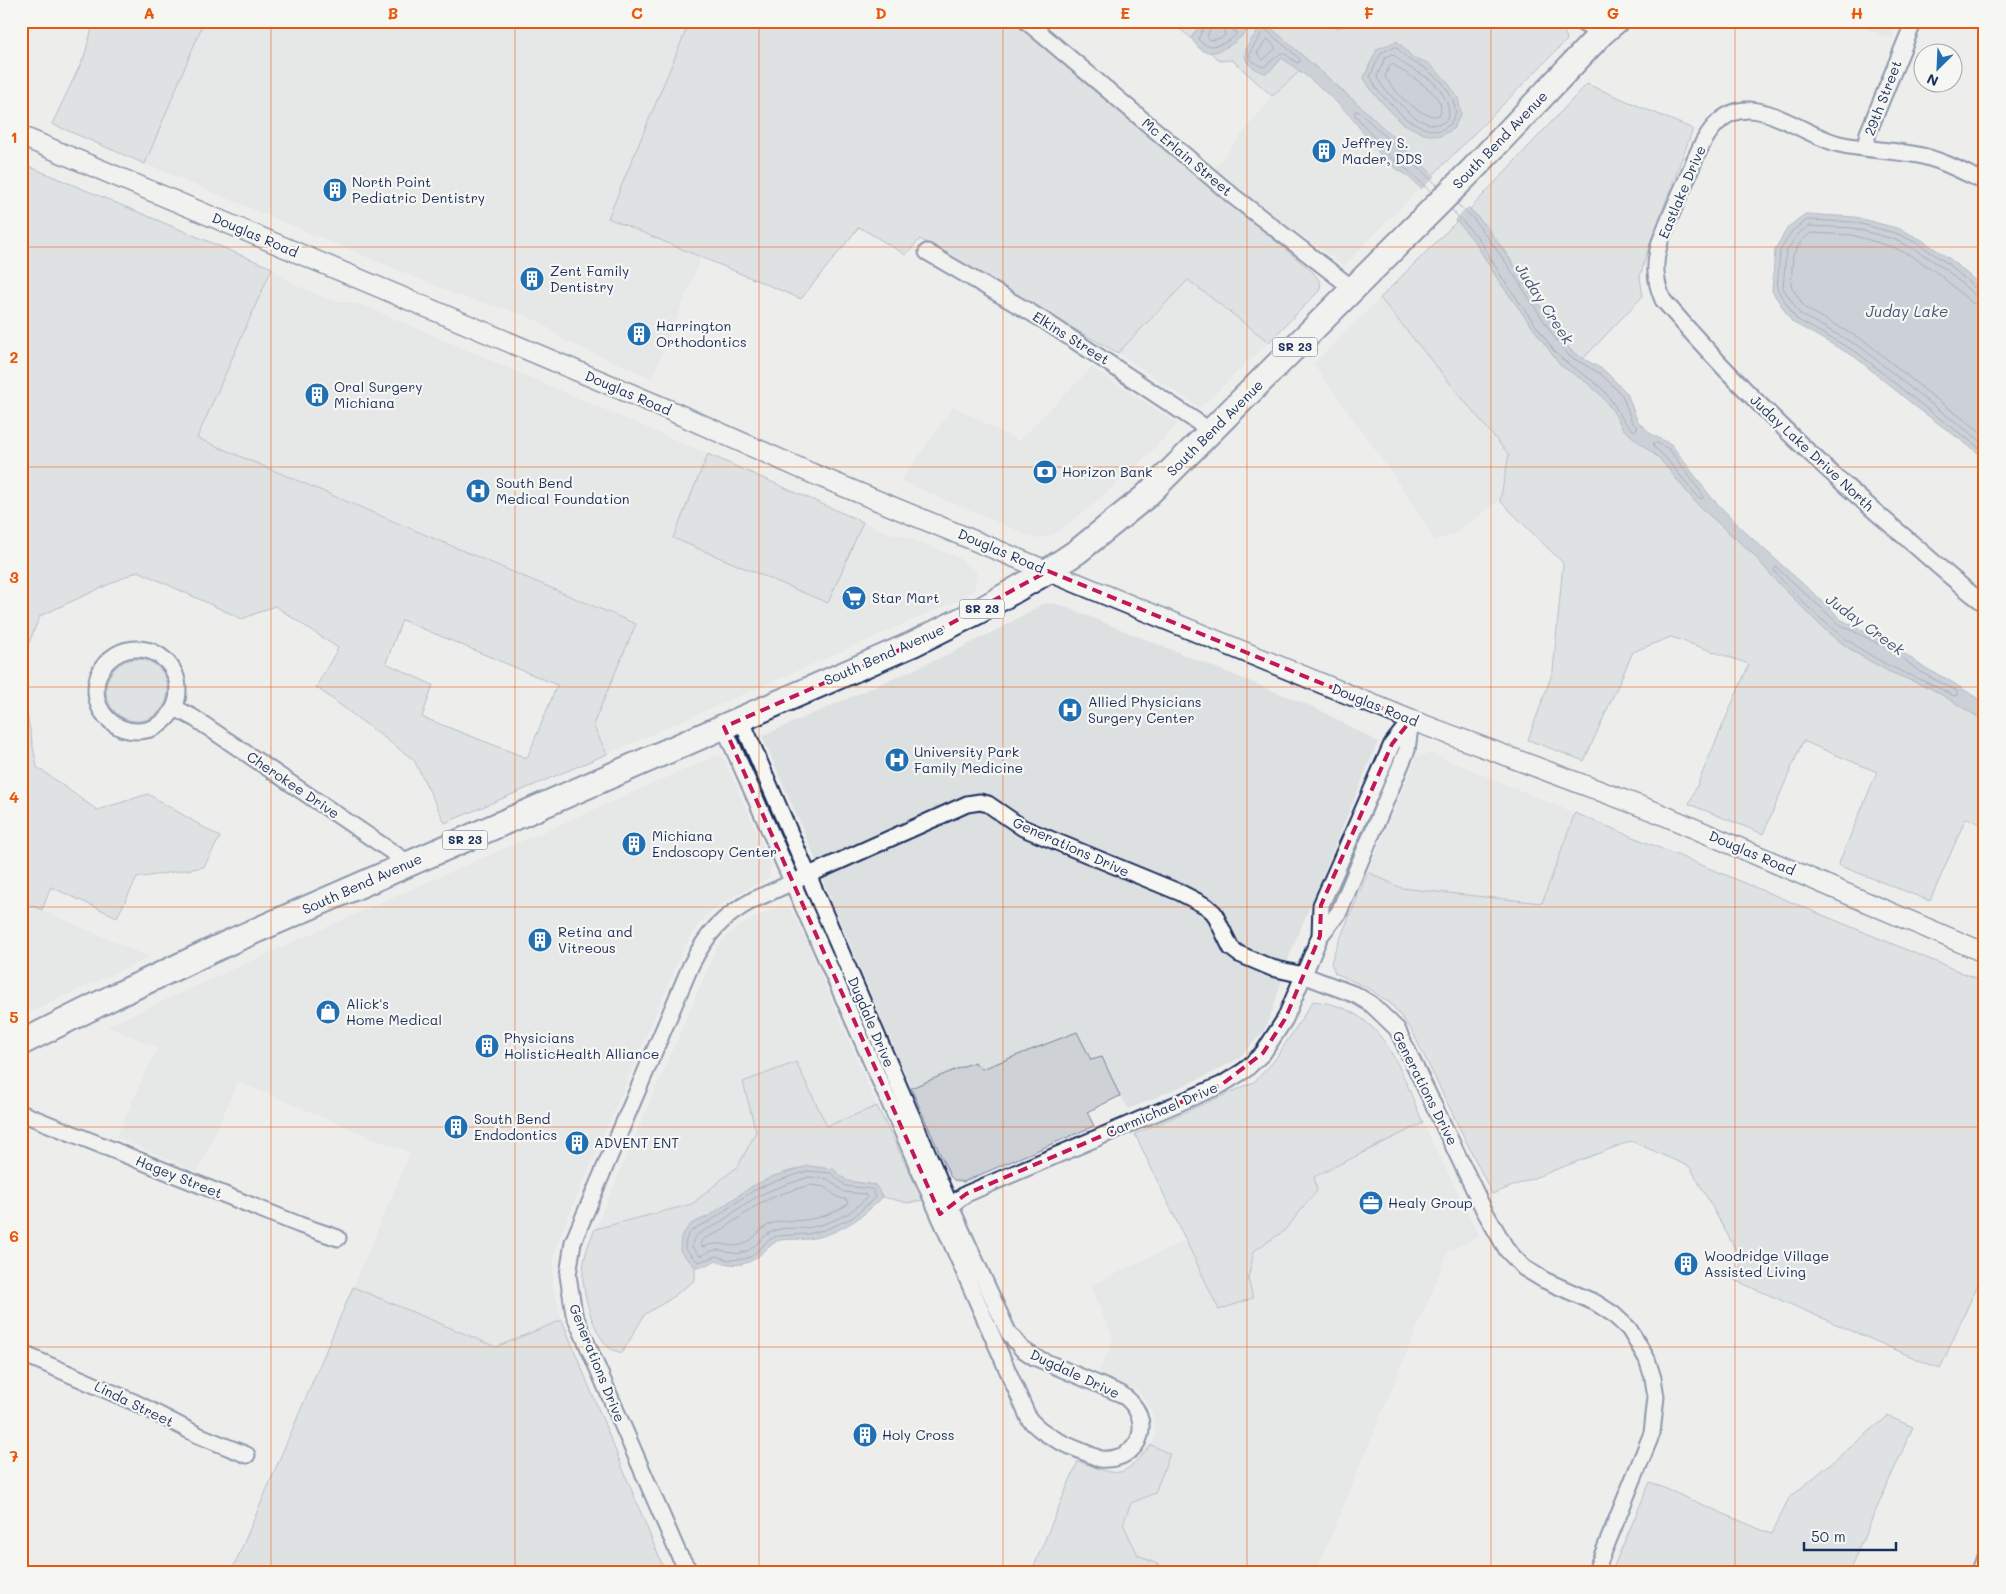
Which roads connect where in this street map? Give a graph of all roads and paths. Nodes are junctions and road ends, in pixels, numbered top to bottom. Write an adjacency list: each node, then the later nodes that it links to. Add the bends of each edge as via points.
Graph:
1 (1026, 21): 10 (street, Mc Erlain Street, via 1233,196)
2 (1579, 21): 4 (street)
3 (1914, 21): 6 (street, 29th Street)
4 (1609, 28): 10 (main road, South Bend Avenue / SR 23)
5 (21, 136): 12 (street, Douglas Road, via 651,402 811,473)
6 (1865, 147): 7 (street, via 1939,161); 9 (street, Eastlake Drive, via 1825,139 1766,113 1752,110 1725,117 1714,126 1699,149 1660,242 1655,258)
7 (1985, 182)
8 (927, 252): 11 (street, Elkins Street, via 1045,320)
9 (1657, 285): 13 (street, Juday Lake Drive North, via 1663,300 1697,340 1768,415 1886,522)
10 (1352, 288): 11 (main road, South Bend Avenue / SR 23)
11 (1211, 431): 12 (main road, South Bend Avenue / SR 23, via 1145,497 1078,551)
12 (1048, 570): 15 (street, Douglas Road); 16 (main road, South Bend Avenue / SR 23, via 979,611 913,644)
13 (1985, 604)
14 (175, 708): 14 (street, via 164,722 149,730 125,730 115,725 99,707 96,684 100,672 107,661 118,654 136,649 155,653 170,665 178,682); 19 (street, Cherokee Drive)
15 (1411, 720): 17 (street, Carmichael Drive, via 1392,744); 18 (street, Carmichael Drive, via 1407,750); 23 (street, Douglas Road, via 1656,812)
16 (732, 723): 19 (main road, South Bend Avenue / SR 23); 20 (street, Dugdale Drive); 21 (street, Dugdale Drive)
17 (1361, 817): 18 (street); 22 (street, Carmichael Drive, via 1321,905)
18 (1376, 823): 22 (street, Carmichael Drive, via 1339,912)
19 (410, 864): 25 (main road, South Bend Avenue / SR 23, via 232,942)
20 (809, 877): 21 (street, Generations Drive); 24 (street, Generations Drive, via 968,804 980,802 1023,828 1206,906 1214,913 1231,948 1239,954 1272,968); 27 (street, Dugdale Drive)
21 (794, 883): 27 (street, Dugdale Drive, via 882,1089); 32 (street, Generations Drive, via 733,912 722,920 698,951 582,1220 569,1259 569,1292 574,1314 679,1555)
22 (1320, 936): 24 (street, Carmichael Drive)
23 (1985, 953)
24 (1303, 975): 27 (street, Carmichael Drive, via 1285,1020 1263,1053 1245,1070 1221,1085 966,1194); 33 (street, Generations Drive, via 1356,995 1387,1018 1405,1043 1484,1210 1507,1250 1524,1268 1613,1314 1629,1329 1647,1359 1656,1397 1652,1433)
25 (21, 1043)
26 (21, 1113): 28 (street, Hagey Street)
27 (945, 1210): 27 (street, Dugdale Drive, via 1029,1419 1048,1436 1100,1459 1120,1457 1129,1452 1141,1435 1141,1418 1130,1400 1034,1358 1022,1349 1012,1338)
28 (338, 1238)
29 (21, 1353): 30 (street, Linda Street)
30 (247, 1455)
31 (1985, 1558): 34 (street)
32 (691, 1573)
33 (1595, 1573)
34 (1979, 1573)

